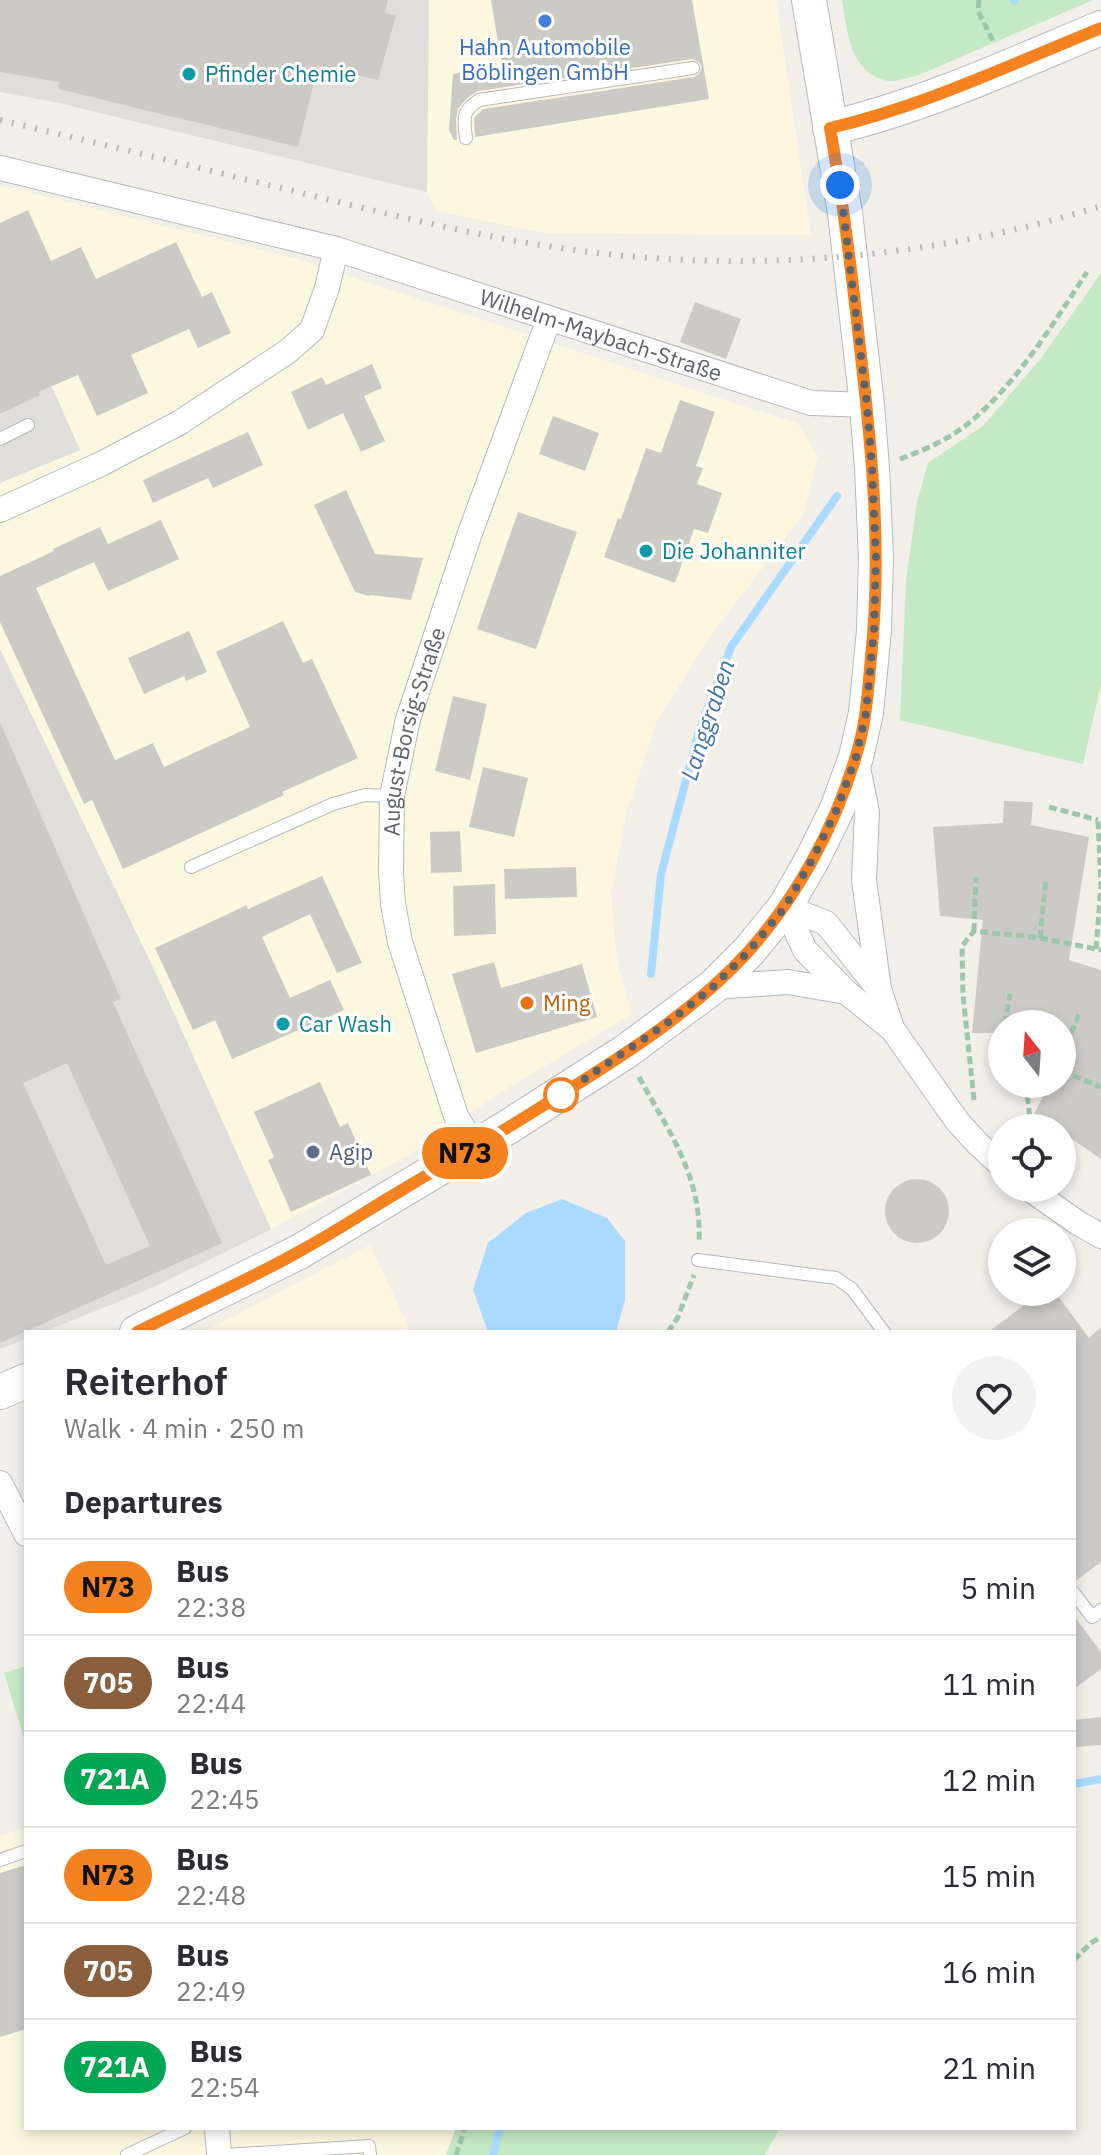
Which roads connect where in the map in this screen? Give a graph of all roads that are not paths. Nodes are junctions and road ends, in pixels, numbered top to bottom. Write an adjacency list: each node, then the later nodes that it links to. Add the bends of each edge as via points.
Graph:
1 (809, 0): 4 (street)
2 (1101, 28): 4 (street, via 909,106)
3 (693, 68): 5 (lane, via 479,100 464,118)
4 (830, 128): 9 (street)
5 (466, 138)
6 (0, 168): 7 (street, Wilhelm-Maybach-Straße)
7 (336, 249): 8 (street, Wilhelm-Maybach-Straße); 12 (street, via 312,330 287,352 179,423)
8 (549, 319): 9 (street, Wilhelm-Maybach-Straße, via 811,403); 14 (street, August-Borsig-Straße, via 408,719)
9 (867, 405): 13 (street, via 876,558 874,630)
10 (28, 425): 11 (lane)
11 (0, 439)
12 (0, 510)
13 (856, 757): 16 (street, via 837,809); 18 (street, via 867,812 864,880)
14 (392, 796): 15 (lane, via 365,795 333,804); 21 (street, August-Borsig-Straße, via 391,871 400,942 456,1116)
15 (191, 867)
16 (785, 907): 17 (street); 18 (street, via 826,923); 19 (street, via 805,950)
17 (713, 987): 19 (street, via 788,982); 21 (street, via 625,1052)
18 (879, 989): 20 (street)
19 (846, 992): 20 (street)
20 (893, 1030): 22 (street, via 957,1121)
21 (475, 1148): 26 (street, via 299,1252)
22 (988, 1153)
23 (1048, 1202): 24 (street)
24 (1101, 1236)
25 (698, 1260): 27 (lane, via 836,1278 852,1289)
26 (141, 1330)
27 (883, 1330)
28 (24, 1382): 29 (street)
29 (0, 1392)
30 (0, 1483): 31 (street)
31 (24, 1530)
32 (1076, 1595): 33 (lane)
33 (1096, 1613): 34 (lane)
34 (1101, 1630)
35 (24, 1852): 36 (lane)
36 (0, 1860)
37 (181, 2130): 39 (lane)
38 (217, 2130): 40 (street)
39 (127, 2155)
40 (219, 2155)
41 (225, 2155): 42 (lane, via 369,2146)
42 (370, 2155)

